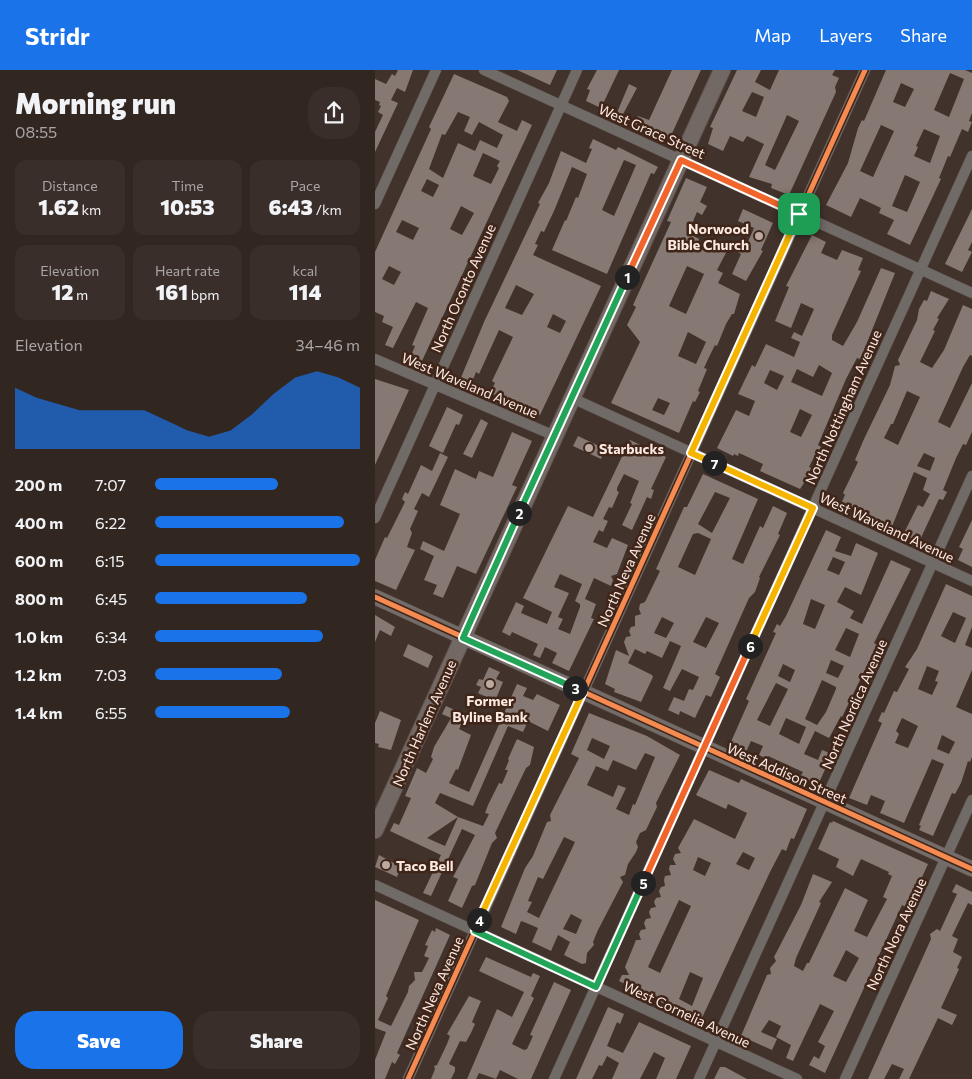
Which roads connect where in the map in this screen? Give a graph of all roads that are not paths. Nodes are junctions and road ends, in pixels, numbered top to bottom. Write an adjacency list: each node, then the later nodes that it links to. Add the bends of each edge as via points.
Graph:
1 (436, 70): 9 (street)
2 (484, 70): 6 (street, West Grace Street)
3 (577, 70): 6 (street, North Oconto Avenue)
4 (722, 70): 8 (main road, North Harlem Avenue)
5 (865, 70): 10 (street, North Neva Avenue)
6 (561, 105): 8 (street, West Grace Street); 14 (street, North Oconto Avenue)
7 (972, 156): 11 (street, North Nottingham Avenue)
8 (681, 160): 10 (street, West Grace Street); 15 (main road, North Harlem Avenue)
9 (375, 204)
10 (799, 214): 11 (street, West Grace Street); 17 (street, North Neva Avenue)
11 (921, 269): 12 (street, West Grace Street); 19 (street, North Nottingham Avenue)
12 (972, 293)
13 (375, 359): 14 (street, West Waveland Avenue)
14 (435, 385): 16 (street, West Waveland Avenue); 20 (street, North Oconto Avenue)
15 (572, 398): 16 (main road, North Harlem Avenue); 17 (street, West Waveland Avenue)
16 (555, 436): 24 (main road, North Harlem Avenue)
17 (691, 453): 19 (street, West Waveland Avenue); 25 (street, North Neva Avenue)
18 (972, 476): 21 (street, North Nordica Avenue)
19 (813, 508): 21 (street, West Waveland Avenue); 26 (street, North Nottingham Avenue)
20 (375, 518)
21 (933, 563): 22 (street, West Waveland Avenue); 28 (street, North Nordica Avenue)
22 (972, 581)
23 (375, 597): 24 (street, West Addison Street)
24 (463, 638): 25 (street, West Addison Street); 29 (main road, North Harlem Avenue)
25 (583, 692): 26 (street, West Addison Street); 33 (street, North Neva Avenue)
26 (705, 747): 28 (street, West Addison Street); 34 (street, North Nottingham Avenue)
27 (972, 800): 30 (street, North Nora Avenue)
28 (825, 802): 30 (street, West Addison Street); 35 (street, North Nordica Avenue)
29 (375, 830)
30 (946, 857): 31 (street, West Addison Street); 40 (street, North Nora Avenue)
31 (972, 869)
32 (375, 885): 33 (street, West Cornelia Avenue)
33 (475, 931): 34 (street, West Cornelia Avenue); 36 (street, North Neva Avenue)
34 (596, 987): 35 (street, West Cornelia Avenue); 37 (street, North Nottingham Avenue)
35 (716, 1042): 38 (street, North Nordica Avenue); 39 (street, West Cornelia Avenue)
36 (408, 1079)
37 (554, 1079)
38 (699, 1079)
39 (797, 1079)
40 (845, 1079)

